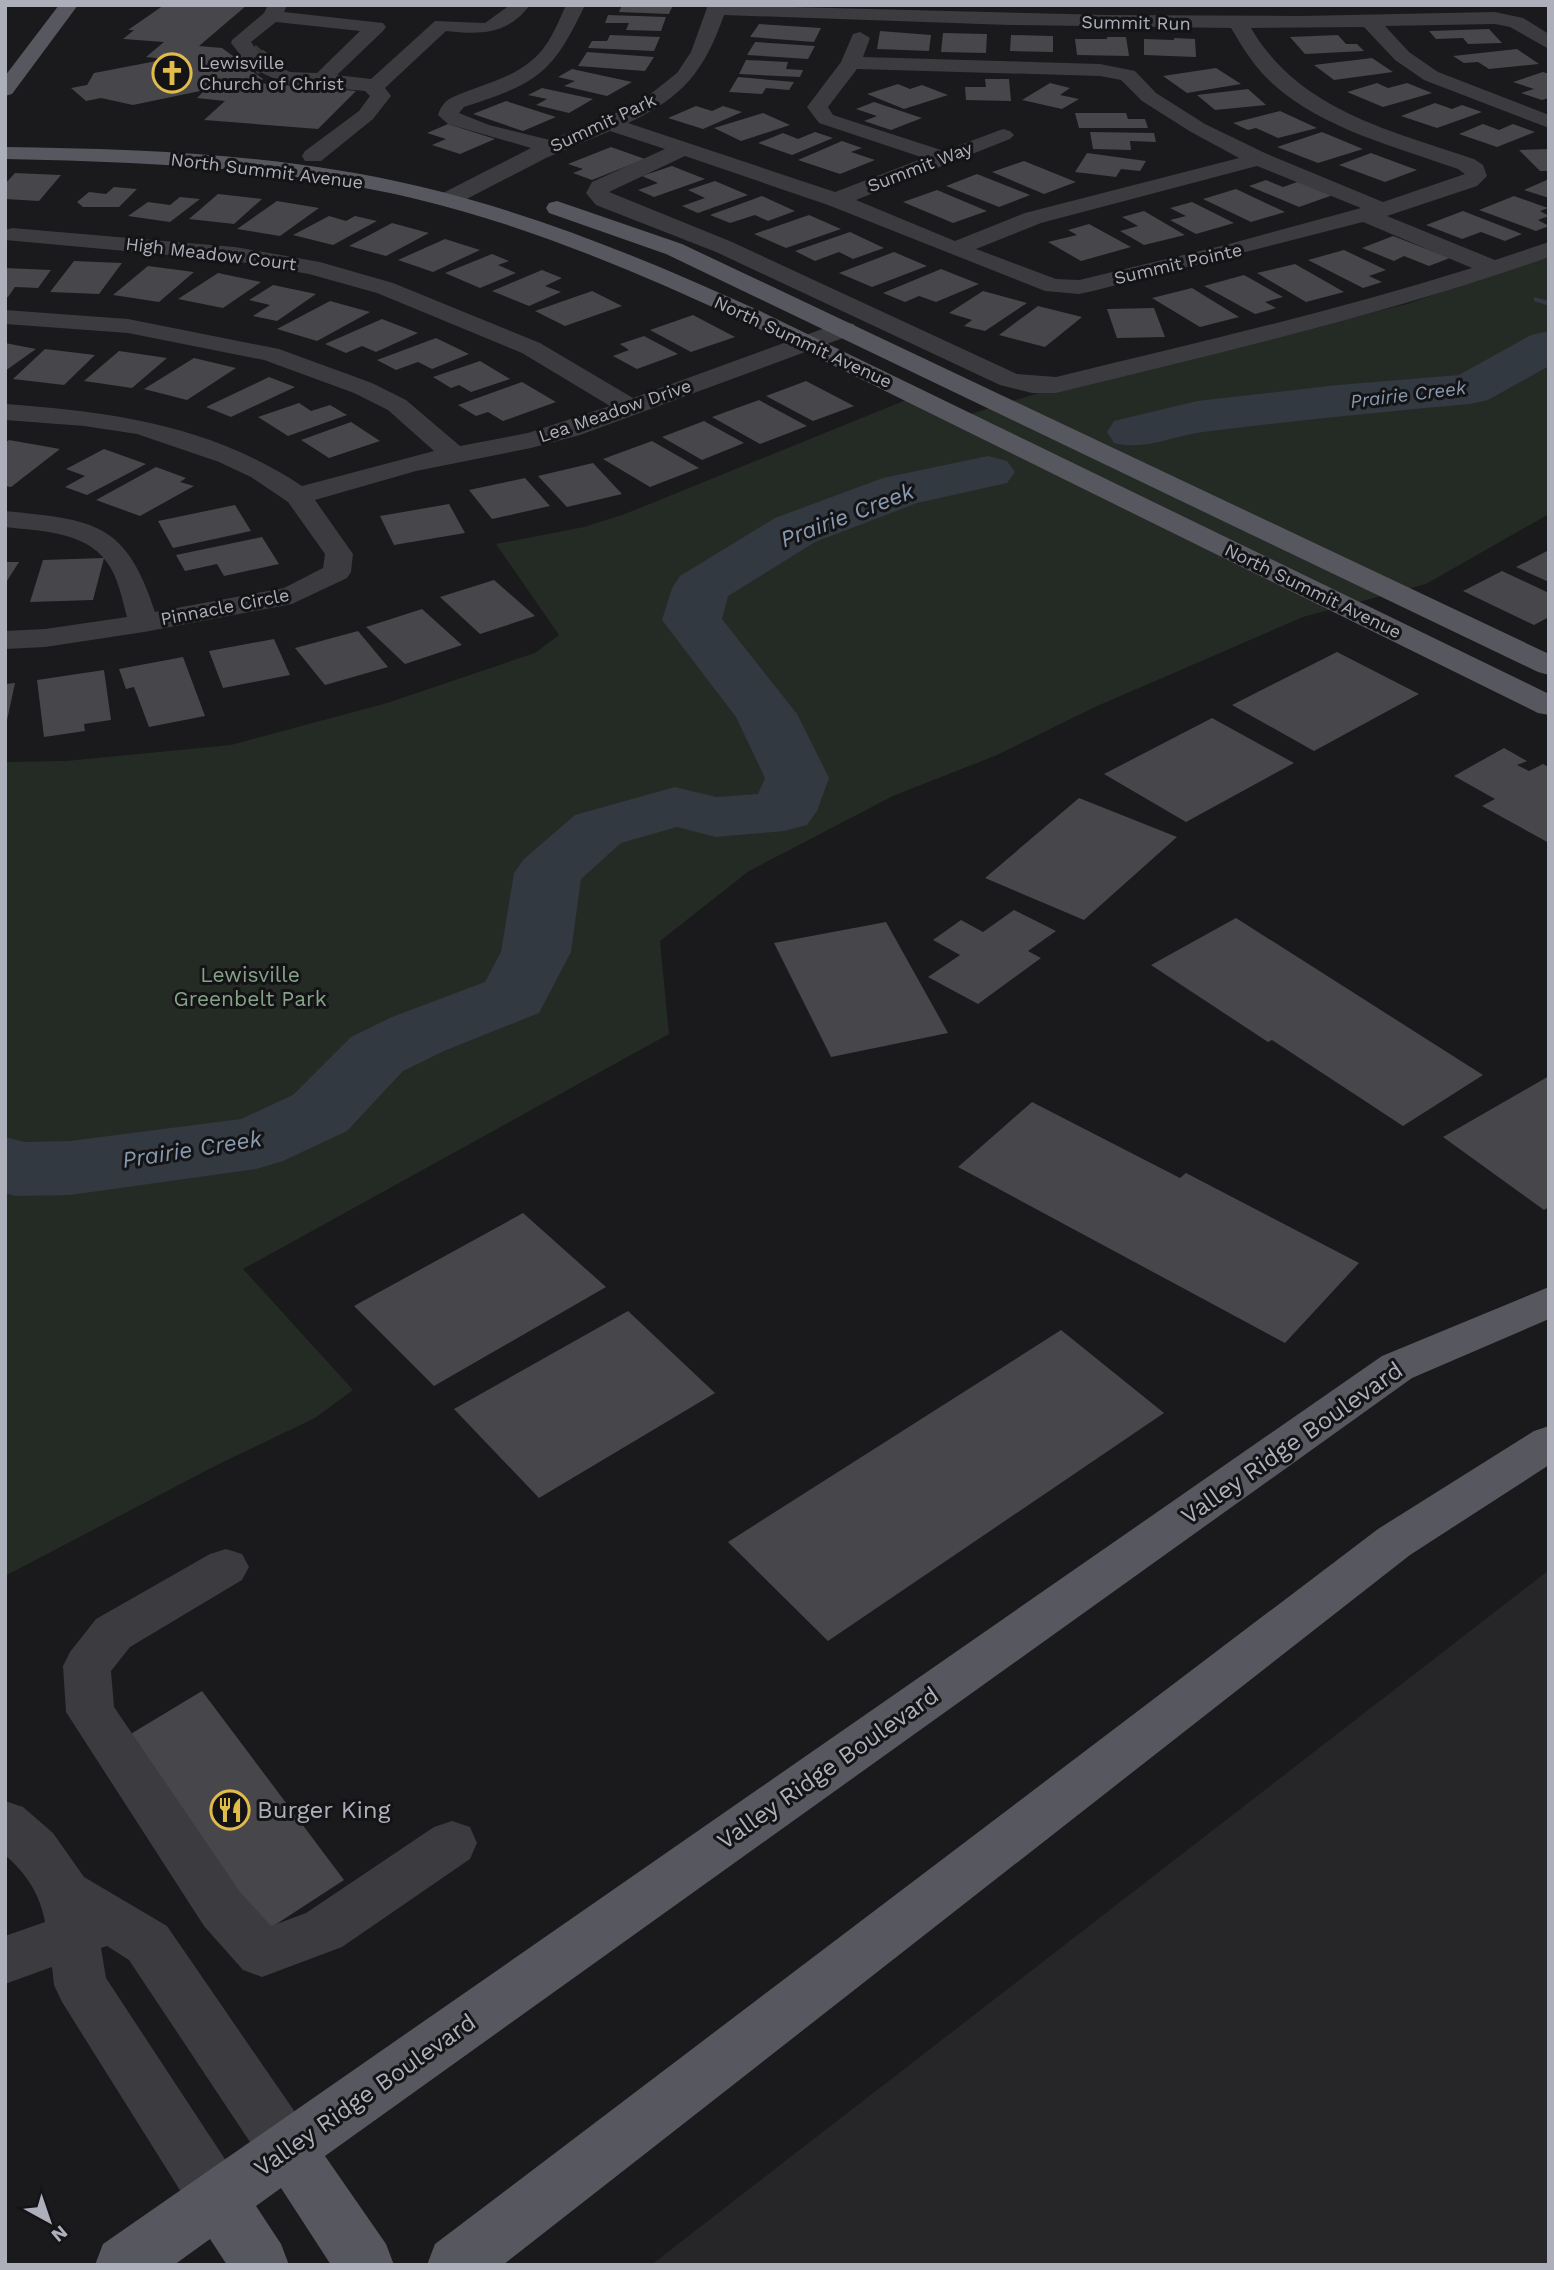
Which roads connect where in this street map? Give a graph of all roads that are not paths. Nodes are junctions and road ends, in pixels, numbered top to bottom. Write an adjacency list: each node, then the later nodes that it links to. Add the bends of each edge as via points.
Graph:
1 (69, 5): 15 (main road)
2 (521, 5): 14 (street, via 501,25 488,30 442,25)
3 (576, 5): 20 (street, via 549,55 531,71 457,103 448,115)
4 (718, 7): 6 (street, Summit Run); 17 (street, Summit Park, via 686,76 656,99)
5 (275, 11): 10 (street, via 240,43); 13 (street, via 376,27 326,75)
6 (868, 16): 8 (street, Summit Run); 11 (street)
7 (1370, 22): 8 (street, Summit Run); 9 (street, Summit Run, via 1508,19); 16 (street, via 1402,56 1431,76)
8 (1240, 24): 31 (street, Summit Pointe, via 1262,62 1298,93 1475,170 1476,176 1469,181)
9 (1549, 43)
10 (249, 53)
11 (852, 63): 24 (street, via 817,107 826,119); 25 (street, via 1100,70 1128,75 1149,97)
12 (267, 68): 13 (street, via 286,78)
13 (327, 80): 14 (street)
14 (376, 86): 23 (street, via 373,88 381,96 366,115)
15 (5, 90)
16 (1549, 122)
17 (608, 123): 20 (street, Summit Park); 21 (street, Summit Pointe)
18 (5, 134): 23 (main road, North Summit Avenue, via 149,139)
19 (1003, 135): 24 (street, Summit Way)
20 (552, 147): 26 (street, Summit Park)
21 (685, 148): 30 (street, Summit Pointe); 35 (street, via 600,187 597,193 604,200 724,247 1021,384 1056,385 1404,299)
22 (5, 153): 28 (main road, North Summit Avenue, via 124,155 274,169)
23 (313, 156): 26 (main road, North Summit Avenue)
24 (945, 158): 30 (street, Summit Way)
25 (1259, 159): 31 (street); 33 (street, via 1033,218)
26 (472, 187): 27 (main road, North Summit Avenue); 28 (street, Summit Park)
27 (507, 195)
28 (447, 200): 38 (main road, North Summit Avenue, via 640,266)
29 (530, 200): 37 (main road, North Summit Avenue, via 674,249)
30 (836, 200): 33 (street, Summit Pointe)
31 (1374, 212): 33 (street, Summit Pointe, via 1294,236 1079,287 1053,286); 35 (street)
32 (12, 235): 39 (street, High Meadow Court, via 235,254 312,267 385,288 531,348)
33 (955, 249)
34 (1549, 249): 35 (street)
35 (1495, 269)
36 (5, 317): 41 (street, via 128,326 270,354 397,405)
37 (845, 328): 38 (street, Lea Meadow Drive); 46 (main road, North Summit Avenue)
38 (808, 342): 39 (street, Lea Meadow Drive); 47 (main road, North Summit Avenue)
39 (630, 407): 41 (street, Lea Meadow Drive, via 531,440)
40 (5, 412): 42 (street, Pinnacle Circle, via 142,427 228,456)
41 (454, 455): 42 (street, Lea Meadow Drive)
42 (298, 496): 44 (street, Pinnacle Circle, via 339,554 337,572 292,595)
43 (5, 519): 44 (street, via 80,531 110,547 127,571)
44 (144, 623): 45 (street, Pinnacle Circle)
45 (5, 640)
46 (1549, 666)
47 (1549, 706)
48 (1548, 1303): 55 (main road, Valley Ridge Boulevard, via 1397,1367)
49 (1549, 1443): 60 (main road, via 1394,1542)
50 (226, 1567): 52 (street, via 113,1633 87,1666 90,1712 222,1909 261,1953 324,1930)
51 (5, 1823): 53 (street, via 35,1849)
52 (452, 1843)
53 (84, 1916): 54 (street); 55 (street, via 148,1943); 56 (street, via 81,1984)
54 (5, 1960)
55 (288, 2150): 56 (main road, Valley Ridge Boulevard); 59 (main road)
56 (218, 2199): 57 (main road, Valley Ridge Boulevard); 58 (main road)
57 (124, 2265)
58 (260, 2265)
59 (365, 2265)
60 (456, 2265)

